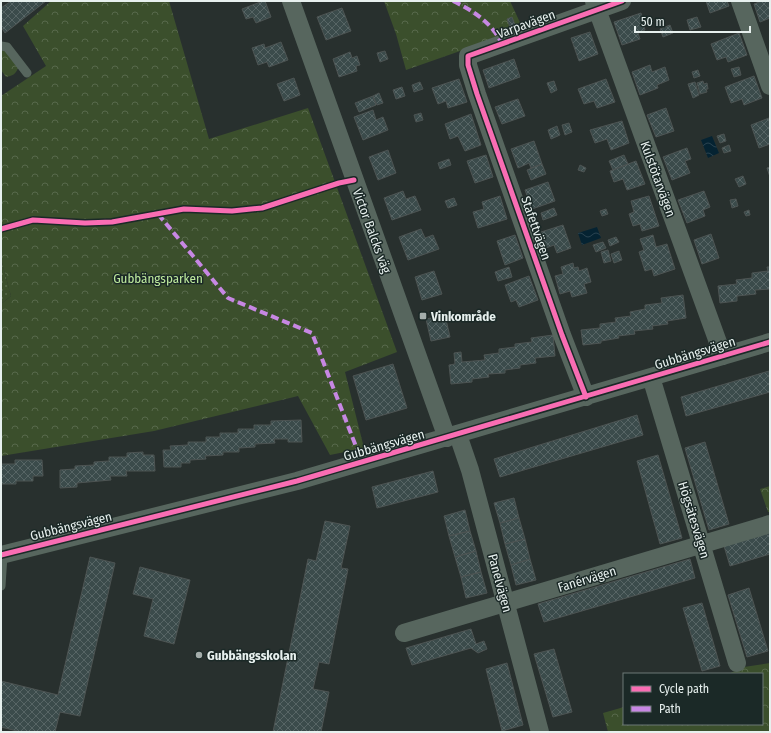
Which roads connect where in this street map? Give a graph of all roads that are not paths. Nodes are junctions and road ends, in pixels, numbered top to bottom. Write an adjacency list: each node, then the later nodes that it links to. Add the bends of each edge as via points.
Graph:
1 (291, 1): 13 (street, Victor Balcks väg)
2 (622, 1): 4 (street, Varpavägen)
3 (740, 1): 8 (street)
4 (596, 6): 6 (street, Varpavägen, via 468,56); 10 (street, Kulstötarvägen)
5 (1, 46): 7 (lane, via 7,47)
6 (468, 65): 12 (street, Stafettvägen)
7 (27, 73)
8 (770, 86)
9 (770, 342): 10 (street, Gubbängsvägen)
10 (723, 356): 11 (street, Gubbängsvägen)
11 (651, 378): 12 (street, Gubbängsvägen); 15 (street, Högsätesvägen)
12 (586, 397): 13 (street, Gubbängsvägen)
13 (453, 436): 16 (street, Gubbängsvägen, via 298,481); 18 (street, Panelvägen, via 470,470)
14 (770, 524): 15 (street, Fanérvägen)
15 (701, 545): 18 (street, Fanérvägen); 20 (street, Högsätesvägen)
16 (2, 555): 17 (lane)
17 (1, 586)
18 (505, 603): 19 (street, Fanérvägen); 21 (street, Panelvägen)
19 (404, 633)
20 (737, 663)
21 (540, 732)

